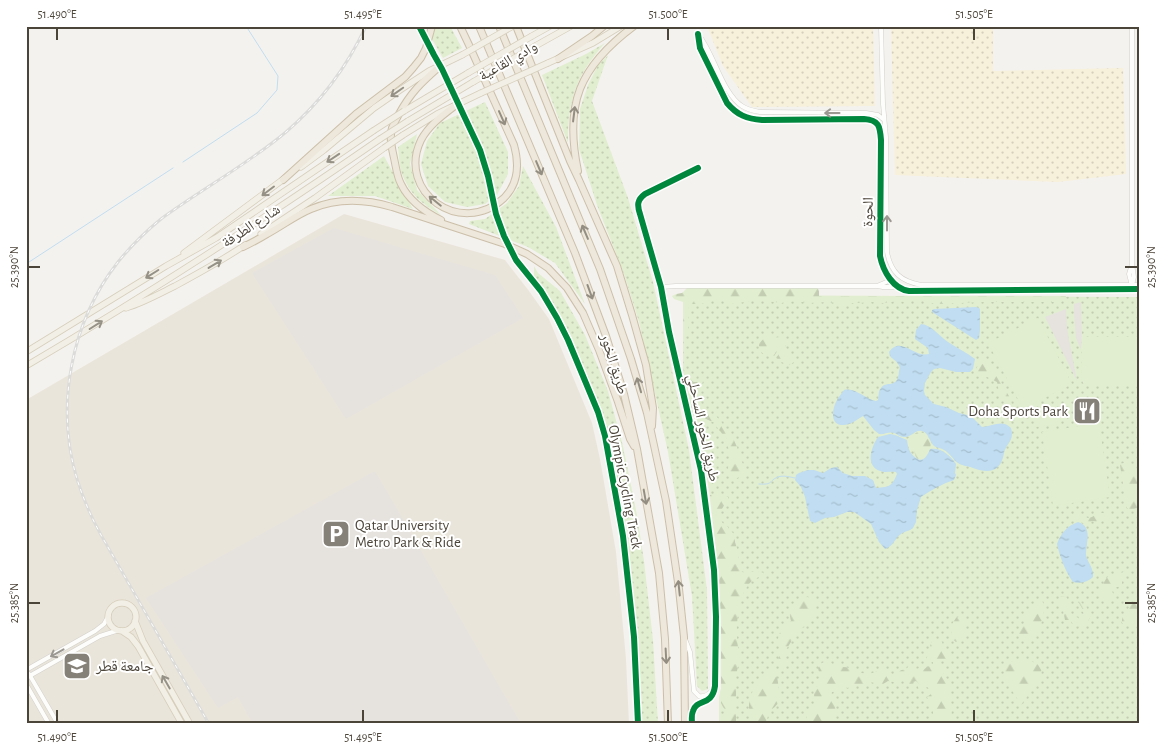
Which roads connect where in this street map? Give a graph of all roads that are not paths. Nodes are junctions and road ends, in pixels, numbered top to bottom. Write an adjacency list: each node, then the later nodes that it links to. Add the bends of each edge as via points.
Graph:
1 (432, 26): 25 (highway, via 426,48 413,68)
2 (460, 26): 21 (highway, one-way to 21, via 517,158 517,171 506,195 497,204 473,213 448,210 437,204 421,186 417,174 417,150 422,138 441,116)
3 (479, 26): 41 (highway, طريق الخور, one-way to 41, via 579,262 624,394)
4 (499, 26): 40 (highway, طريق الخور, one-way to 4, via 600,269)
5 (515, 26): 18 (main road, bridge); 26 (highway)
6 (550, 26): 19 (main road, وادي القاعية, bridge)
7 (571, 26): 20 (main road, وادي القاعية, bridge)
8 (604, 26): 17 (highway)
9 (621, 26): 17 (main road)
10 (634, 26): 26 (highway, one-way to 10, via 573,122 583,81 606,49)
11 (881, 26): 22 (street, الحوة)
12 (1132, 26): 14 (street)
13 (1139, 30): 14 (street)
14 (1132, 32): 35 (street, via 1132,264 1129,274)
15 (706, 45): 16 (street); 16 (street, via 698,34); 22 (street, one-way to 15, via 866,113 760,112 746,109 731,95)
16 (700, 48): 23 (street, via 727,103 742,116 762,120 864,119)
17 (558, 59): 21 (main road, bridge)
18 (439, 67): 25 (main road, one-way to 25, via 374,108); 27 (highway, via 412,92 392,129 391,140 401,184 412,200 426,212)
19 (468, 73): 29 (main road, شارع الطرفة, one-way to 29, bridge, via 404,111 224,234)
20 (473, 82): 37 (main road, شارع الطرفة, bridge)
21 (456, 105): 28 (main road, bridge, via 403,135)
22 (884, 120): 23 (street); 35 (street, الحوة, one-way to 22, via 922,285 904,280 894,270 887,252)
23 (879, 126): 30 (street, الحوة, via 880,256)
24 (698, 168): 33 (street, طريق الخور الساحلي, via 638,200)
25 (283, 180): 29 (main road, one-way to 29)
26 (579, 180): 40 (highway, via 617,266 632,315 646,365 653,408)
27 (460, 229): 28 (highway, via 380,203 344,201 311,209); 41 (highway, via 527,254 548,268 567,288 593,335)
28 (243, 247): 37 (main road, one-way to 28, via 160,294)
29 (166, 266): 38 (main road, شارع الطرفة, one-way to 38)
30 (891, 280): 32 (street); 34 (street, الحوة)
31 (1139, 285): 35 (street, الحوة)
32 (877, 286): 33 (street); 34 (street)
33 (661, 287): 51 (street, طريق الخور الساحلي, via 701,470 714,570)
34 (898, 287): 35 (street, الحوة, via 909,291)
35 (1132, 287): 36 (street, الحوة)
36 (1139, 289)
37 (119, 310): 39 (main road, شارع الطرفة, one-way to 37)
38 (26, 352)
39 (26, 366)
40 (652, 432): 46 (highway, طريق الخور, one-way to 40, via 673,544)
41 (636, 449): 56 (highway, طريق الخور, one-way to 56, via 659,573)
42 (109, 615): 43 (main road, via 114,606 125,604 134,611); 44 (main road, via 111,625); 45 (street, via 104,624)
43 (135, 621): 44 (main road, via 130,628); 55 (main road, one-way to 43)
44 (120, 630): 47 (street, via 103,634); 54 (main road, via 138,646)
45 (87, 636): 47 (street); 48 (street, one-way to 48)
46 (684, 637): 51 (street, via 690,652 694,691 705,696); 57 (highway, طريق الخور)
47 (90, 642): 49 (street)
48 (26, 670): 49 (street)
49 (28, 677): 53 (street)
50 (26, 684): 52 (street)
51 (715, 686): 58 (street, via 710,698 694,708)
52 (50, 724)
53 (58, 724)
54 (182, 724)
55 (190, 724)
56 (668, 724)
57 (685, 724)
58 (692, 724)

